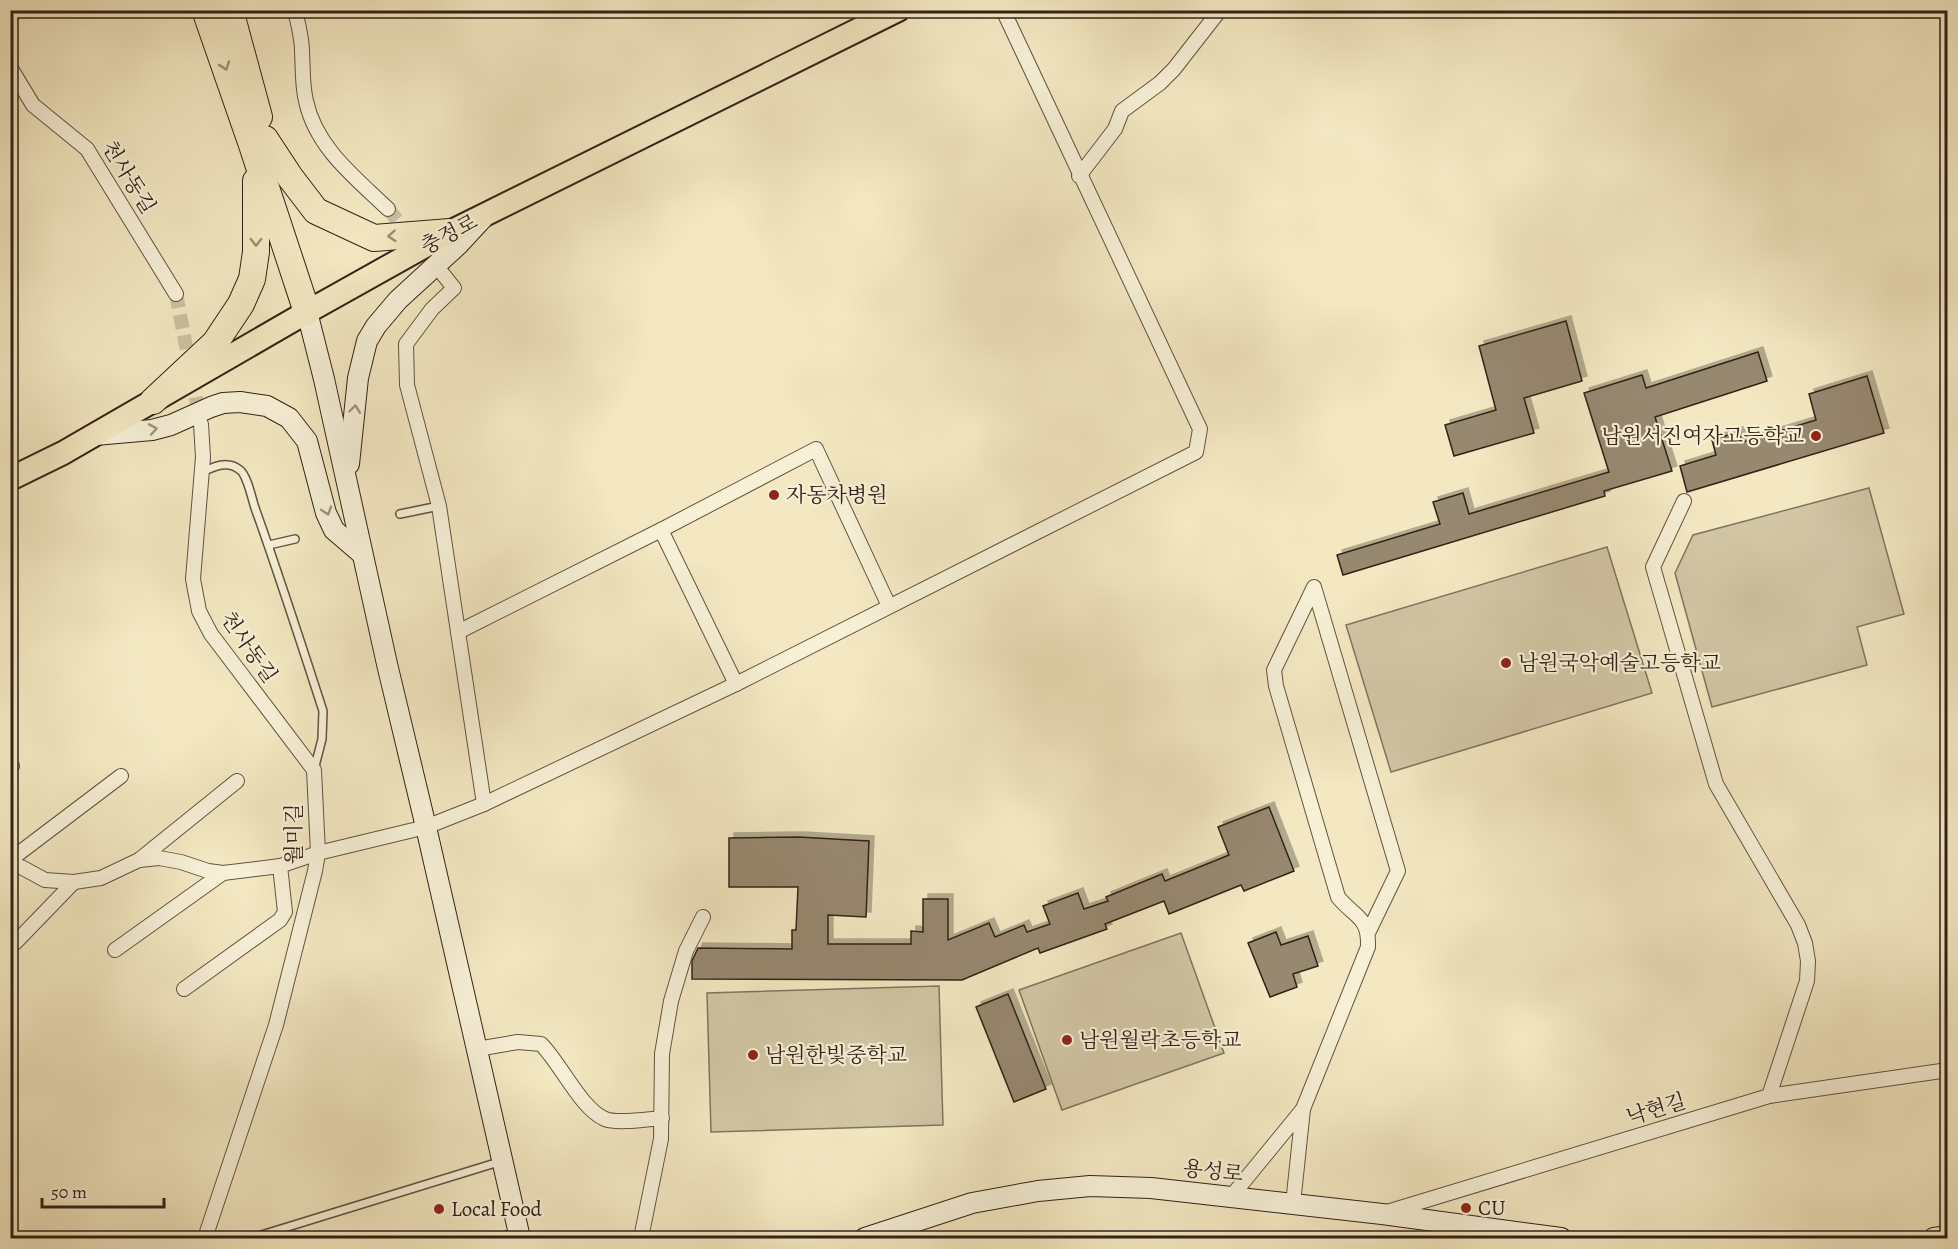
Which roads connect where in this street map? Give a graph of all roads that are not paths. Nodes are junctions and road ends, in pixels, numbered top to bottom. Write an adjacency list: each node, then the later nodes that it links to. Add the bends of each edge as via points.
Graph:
1 (205, 10): 8 (highway, one-way to 8)
2 (230, 10): 8 (highway)
3 (296, 10): 10 (street, via 306,103 315,127 334,158)
4 (898, 10): 11 (main road, 충정로)
5 (1002, 10): 9 (street)
6 (1220, 10): 9 (street, via 1174,69 1122,111 1115,129)
7 (10, 67): 14 (street, 천사동길, via 33,105 87,149)
8 (258, 140): 12 (highway, one-way to 8, via 374,238 316,212); 15 (highway); 16 (highway, one-way to 16, via 252,279 215,343)
9 (1079, 176): 29 (street, via 1200,429 1196,452)
10 (388, 209)
11 (486, 214): 12 (main road, 충정로); 21 (street, one-way to 11, via 358,378 367,341 398,300)
12 (450, 232): 15 (main road, 충정로)
13 (442, 273): 23 (street, via 454,288 432,309 406,344 407,385)
14 (176, 294)
15 (307, 312): 16 (main road, 충정로); 21 (street)
16 (153, 401): 18 (main road, 충정로)
17 (201, 424): 19 (street, 천사동길)
18 (95, 435): 20 (main road, 충정로); 28 (street, one-way to 28, via 152,430 223,403 267,406 289,418 307,441 334,530)
19 (201, 473): 27 (lane, 월미길, via 225,464 242,471); 32 (street, 천사동길, via 192,579 199,610 211,634)
20 (10, 478)
21 (348, 488): 28 (street)
22 (1684, 501): 50 (street, via 1653,567 1716,784 1798,924 1808,961 1807,981)
23 (439, 506): 24 (lane); 30 (street)
24 (399, 514)
25 (661, 530): 29 (street, via 816,449); 30 (street); 31 (street)
26 (294, 539): 27 (lane)
27 (269, 545): 32 (lane, 월미길, via 323,711)
28 (362, 554): 36 (street)
29 (889, 606): 31 (street)
30 (458, 632): 35 (street)
31 (736, 684): 35 (street)
32 (314, 770): 37 (street, 월미길)
33 (121, 776): 39 (street)
34 (237, 781): 38 (street)
35 (484, 804): 36 (street)
36 (426, 827): 37 (street); 48 (street)
37 (318, 854): 40 (street); 59 (street, 월미길, via 276,1024)
38 (139, 860): 41 (street, via 181,861); 42 (street, via 100,878)
39 (10, 862): 42 (street, via 45,880)
40 (280, 866): 41 (street); 47 (street, via 285,912 280,920)
41 (223, 873): 46 (street)
42 (74, 882): 45 (street)
43 (703, 917): 52 (street, via 686,951 671,1001 662,1054)
44 (1368, 933): 44 (street, via 1398,871 1314,587 1274,670 1276,686 1338,897 1364,921); 51 (street, via 1368,947)
45 (15, 943)
46 (115, 950)
47 (184, 989)
48 (477, 1049): 52 (street, via 518,1042 542,1044 584,1101 606,1119); 53 (street)
49 (1947, 1070): 50 (street, 낙현길)
50 (1769, 1096): 56 (street, 낙현길)
51 (1303, 1109): 54 (street); 55 (street)
52 (662, 1118): 62 (street)
53 (502, 1161): 57 (street); 60 (lane, via 255,1237)
54 (1231, 1197): 55 (street, 용성로); 63 (street, 용성로, via 1090,1186 1038,1191 972,1203)
55 (1293, 1204): 56 (street, 용성로)
56 (1382, 1214): 64 (street, 용성로)
57 (519, 1235): 61 (lane)
58 (1947, 1236): 65 (street)
59 (205, 1239)
60 (258, 1239)
61 (493, 1239)
62 (641, 1239)
63 (865, 1239)
64 (1561, 1239)
65 (1934, 1239)

